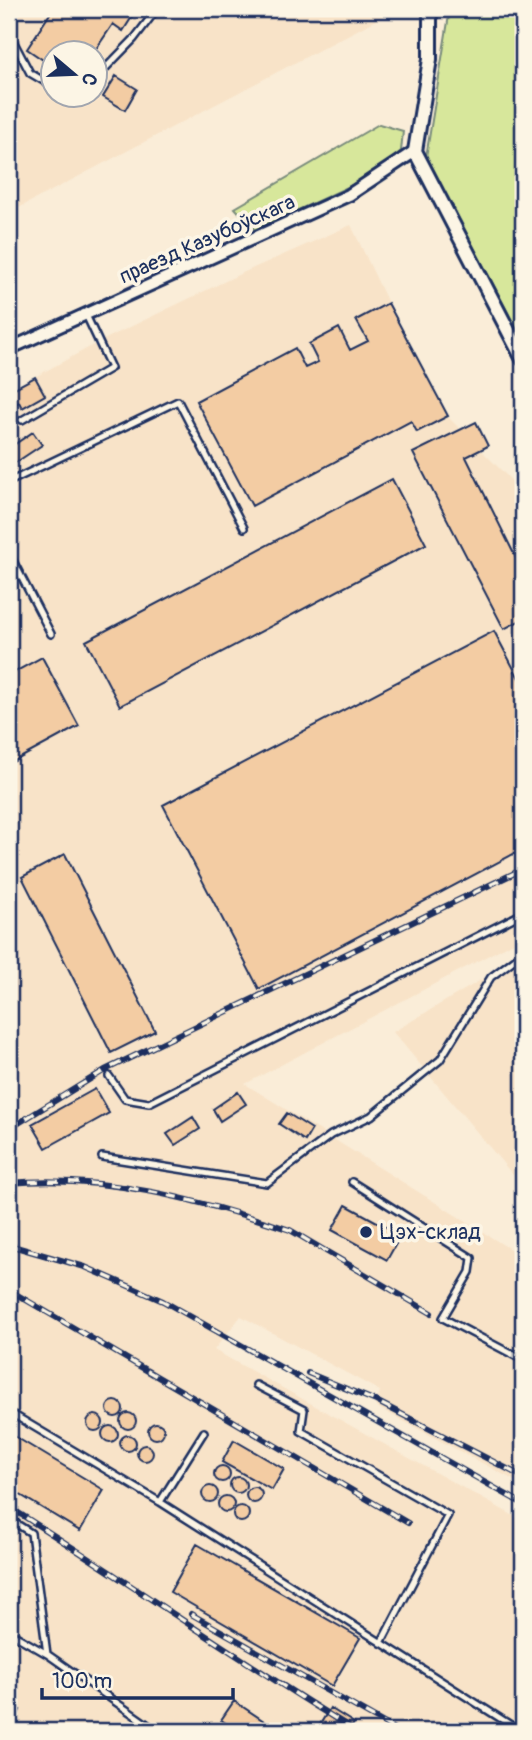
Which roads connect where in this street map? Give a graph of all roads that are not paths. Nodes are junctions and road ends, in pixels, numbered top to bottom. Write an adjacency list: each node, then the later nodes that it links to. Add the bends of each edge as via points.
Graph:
1 (157, 9): 4 (lane)
2 (430, 9): 6 (street, via 430,59)
3 (9, 33): 5 (lane, via 30,73)
4 (108, 64)
5 (38, 78)
6 (415, 151): 7 (street, праезд Казубоўскага, via 349,195); 9 (street)
7 (86, 315): 8 (street, праезд Казубоўскага); 10 (lane, via 111,368)
8 (9, 349)
9 (523, 359)
10 (22, 420)
11 (9, 482): 12 (lane, via 178,401)
12 (244, 528)
13 (9, 553): 14 (lane)
14 (51, 634)
15 (523, 913): 17 (lane, via 149,1103 125,1099)
16 (523, 953): 18 (lane, via 491,977 440,1060 370,1116 331,1135 267,1183)
17 (109, 1076)
18 (102, 1157)
19 (352, 1182): 20 (lane, via 472,1258 470,1272 443,1318)
20 (523, 1360)
21 (256, 1385): 27 (lane, via 304,1410 301,1431 447,1515)
22 (9, 1412): 24 (lane)
23 (204, 1432): 24 (lane)
24 (160, 1502): 27 (lane)
25 (9, 1519): 28 (lane, via 31,1533)
26 (9, 1632): 28 (lane)
27 (381, 1643): 30 (lane)
28 (47, 1654): 31 (lane)
29 (523, 1716): 30 (lane)
30 (516, 1730)
31 (157, 1731)

